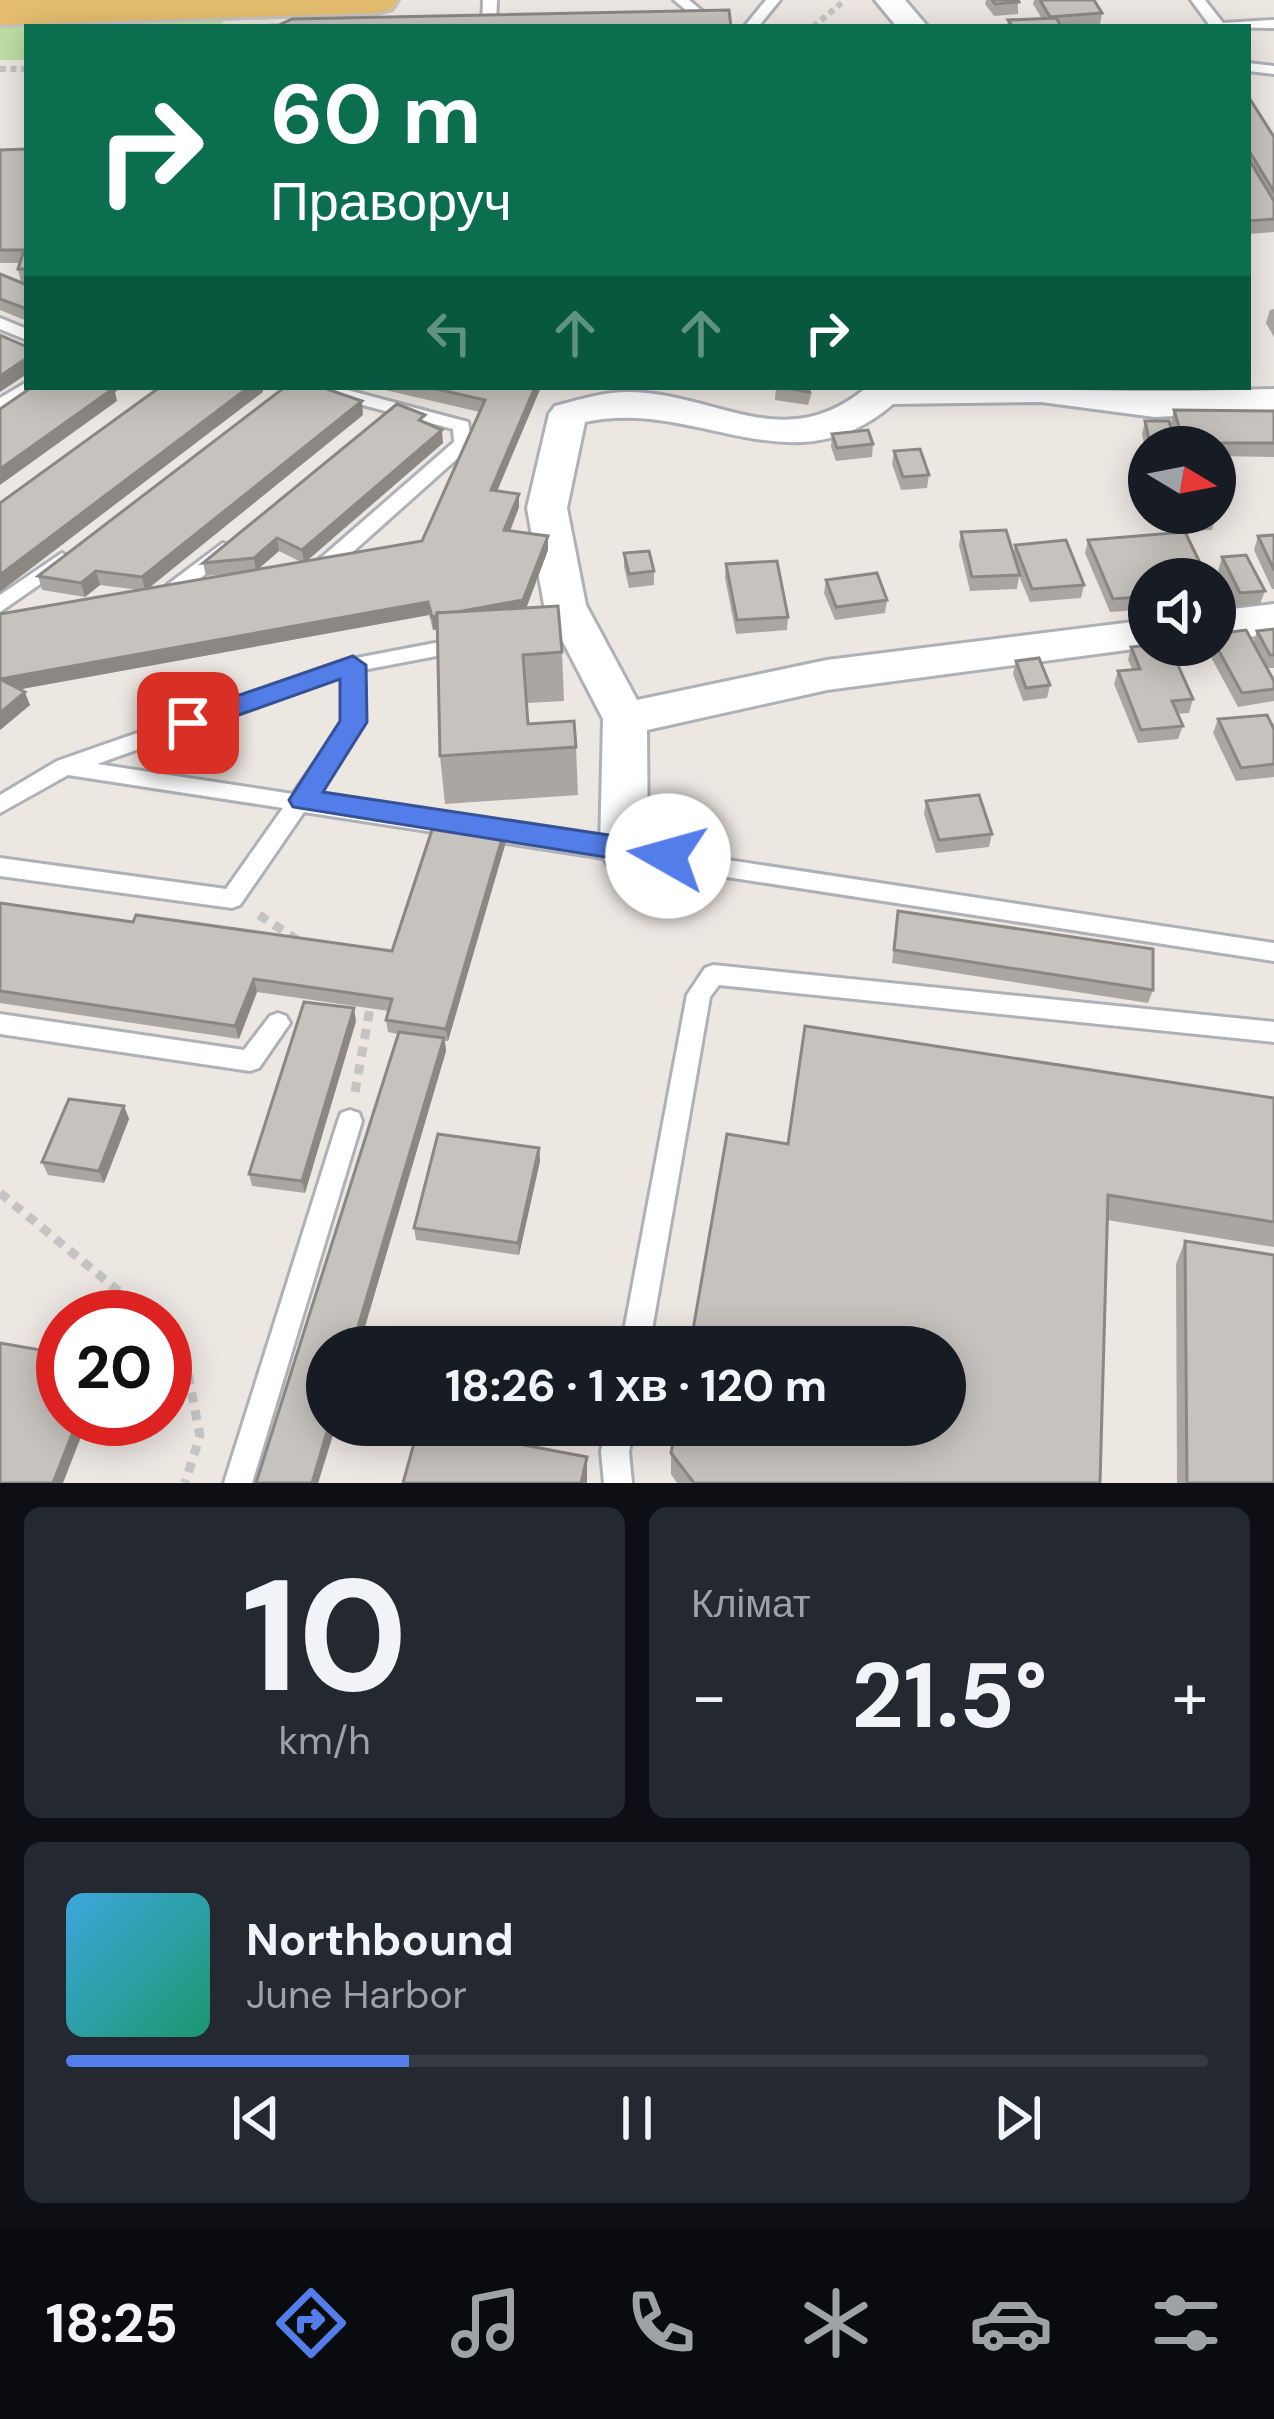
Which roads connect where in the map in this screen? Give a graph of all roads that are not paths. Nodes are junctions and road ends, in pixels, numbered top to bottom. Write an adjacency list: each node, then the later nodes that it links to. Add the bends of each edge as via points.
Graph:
1 (377, 0): 6 (main road)
2 (681, 0): 7 (lane)
3 (773, 0): 8 (lane)
4 (889, 0): 9 (street)
5 (0, 16): 6 (main road)
6 (247, 16)
7 (710, 24)
8 (753, 24)
9 (910, 24)
10 (328, 390): 14 (lane)
11 (884, 390): 30 (street, via 862,417 795,435 631,403 568,414 547,508 557,612)
12 (1051, 390): 13 (street, via 1154,405)
13 (1274, 400)
14 (394, 407): 15 (lane); 18 (lane, via 462,426 463,444 326,568)
15 (376, 423)
16 (247, 529): 20 (lane)
17 (74, 550): 22 (lane)
18 (304, 571)
19 (217, 584): 20 (lane)
20 (174, 590): 21 (lane)
21 (152, 593)
22 (0, 604)
23 (22, 611): 24 (lane)
24 (0, 614)
25 (1274, 619): 26 (street)
26 (1236, 624)
27 (1128, 638): 30 (street, via 827,675)
28 (489, 640): 29 (lane)
29 (353, 665): 31 (lane); 32 (lane, via 354,722)
30 (626, 719): 34 (street)
31 (65, 766): 32 (lane); 33 (lane)
32 (303, 800): 34 (lane); 35 (lane, via 232,898)
33 (0, 805)
34 (624, 850): 36 (lane)
35 (0, 867)
36 (1274, 952)
37 (278, 1023): 38 (lane, via 250,1060)
38 (0, 1024)
39 (1274, 1032): 41 (lane, via 713,975 699,994)
40 (350, 1121): 43 (lane)
41 (638, 1326)
42 (616, 1446): 44 (lane)
43 (238, 1483)
44 (618, 1483)

